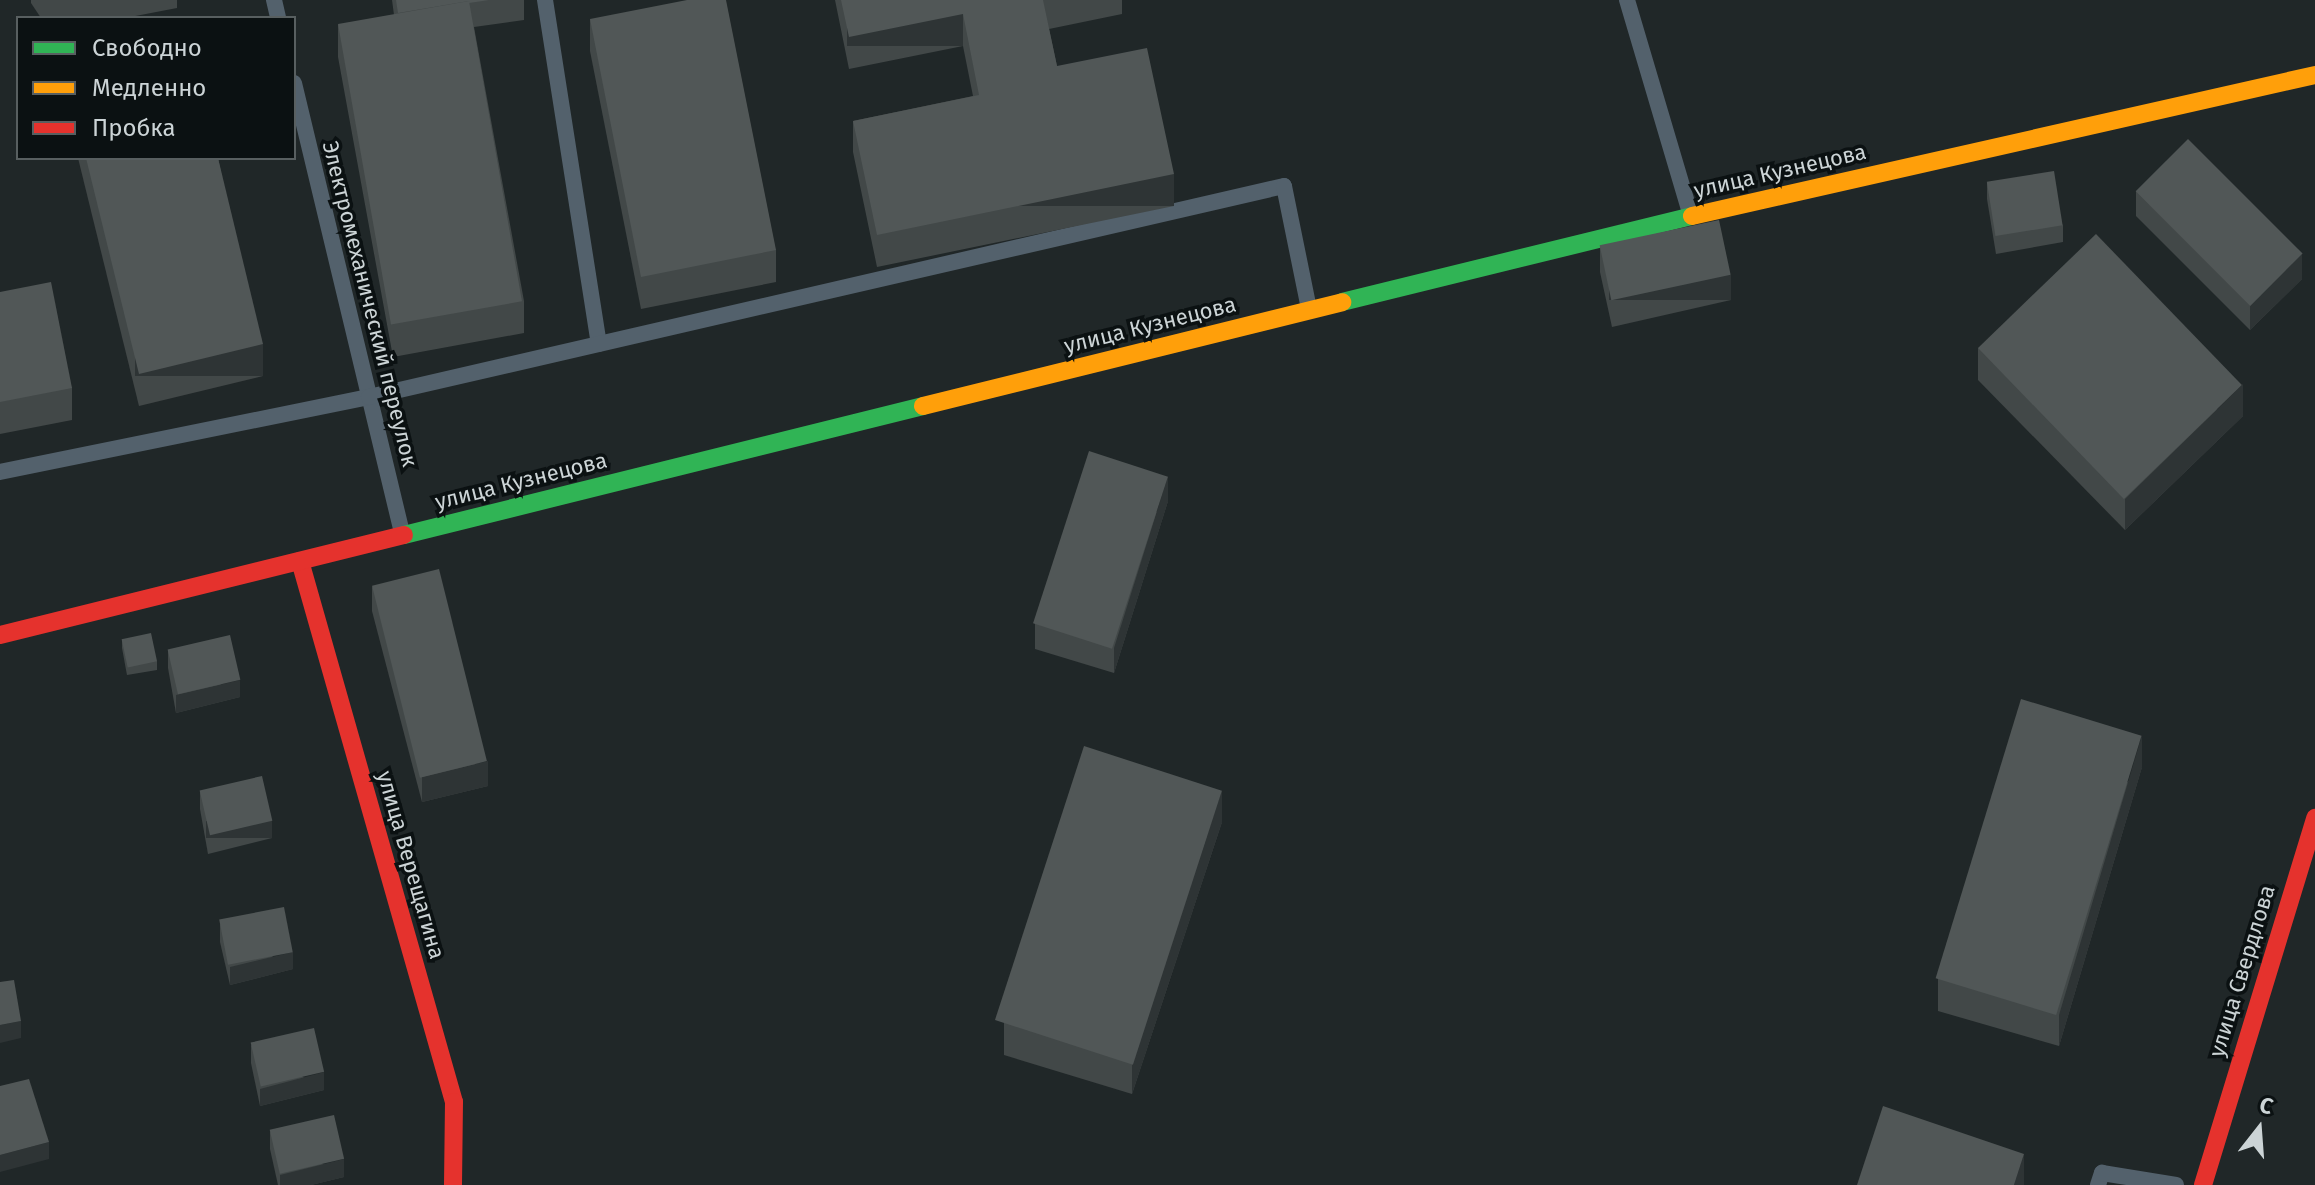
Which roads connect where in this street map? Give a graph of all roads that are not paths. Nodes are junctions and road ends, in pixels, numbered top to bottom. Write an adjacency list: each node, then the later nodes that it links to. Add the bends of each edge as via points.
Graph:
1 (545, 0): 7 (lane)
2 (1627, 0): 5 (lane)
3 (2315, 75): 5 (main road, улица Кузнецова)
4 (296, 91): 8 (lane, Электромеханический переулок)
5 (1691, 216): 6 (main road, улица Кузнецова)
6 (1309, 311): 7 (lane, via 1284,186); 10 (main road, улица Кузнецова)
7 (599, 344): 8 (lane)
8 (369, 397): 9 (lane); 10 (lane, Электромеханический переулок)
9 (0, 472)
10 (403, 535): 11 (main road, улица Кузнецова)
11 (300, 561): 12 (main road, улица Кузнецова); 14 (main road, улица Верещагина, via 454,1102)
12 (0, 635)
13 (2315, 818): 17 (main road, улица Свердлова)
14 (453, 1185)
15 (2098, 1185): 16 (lane, via 2102,1173)
16 (2176, 1185)
17 (2203, 1185)

